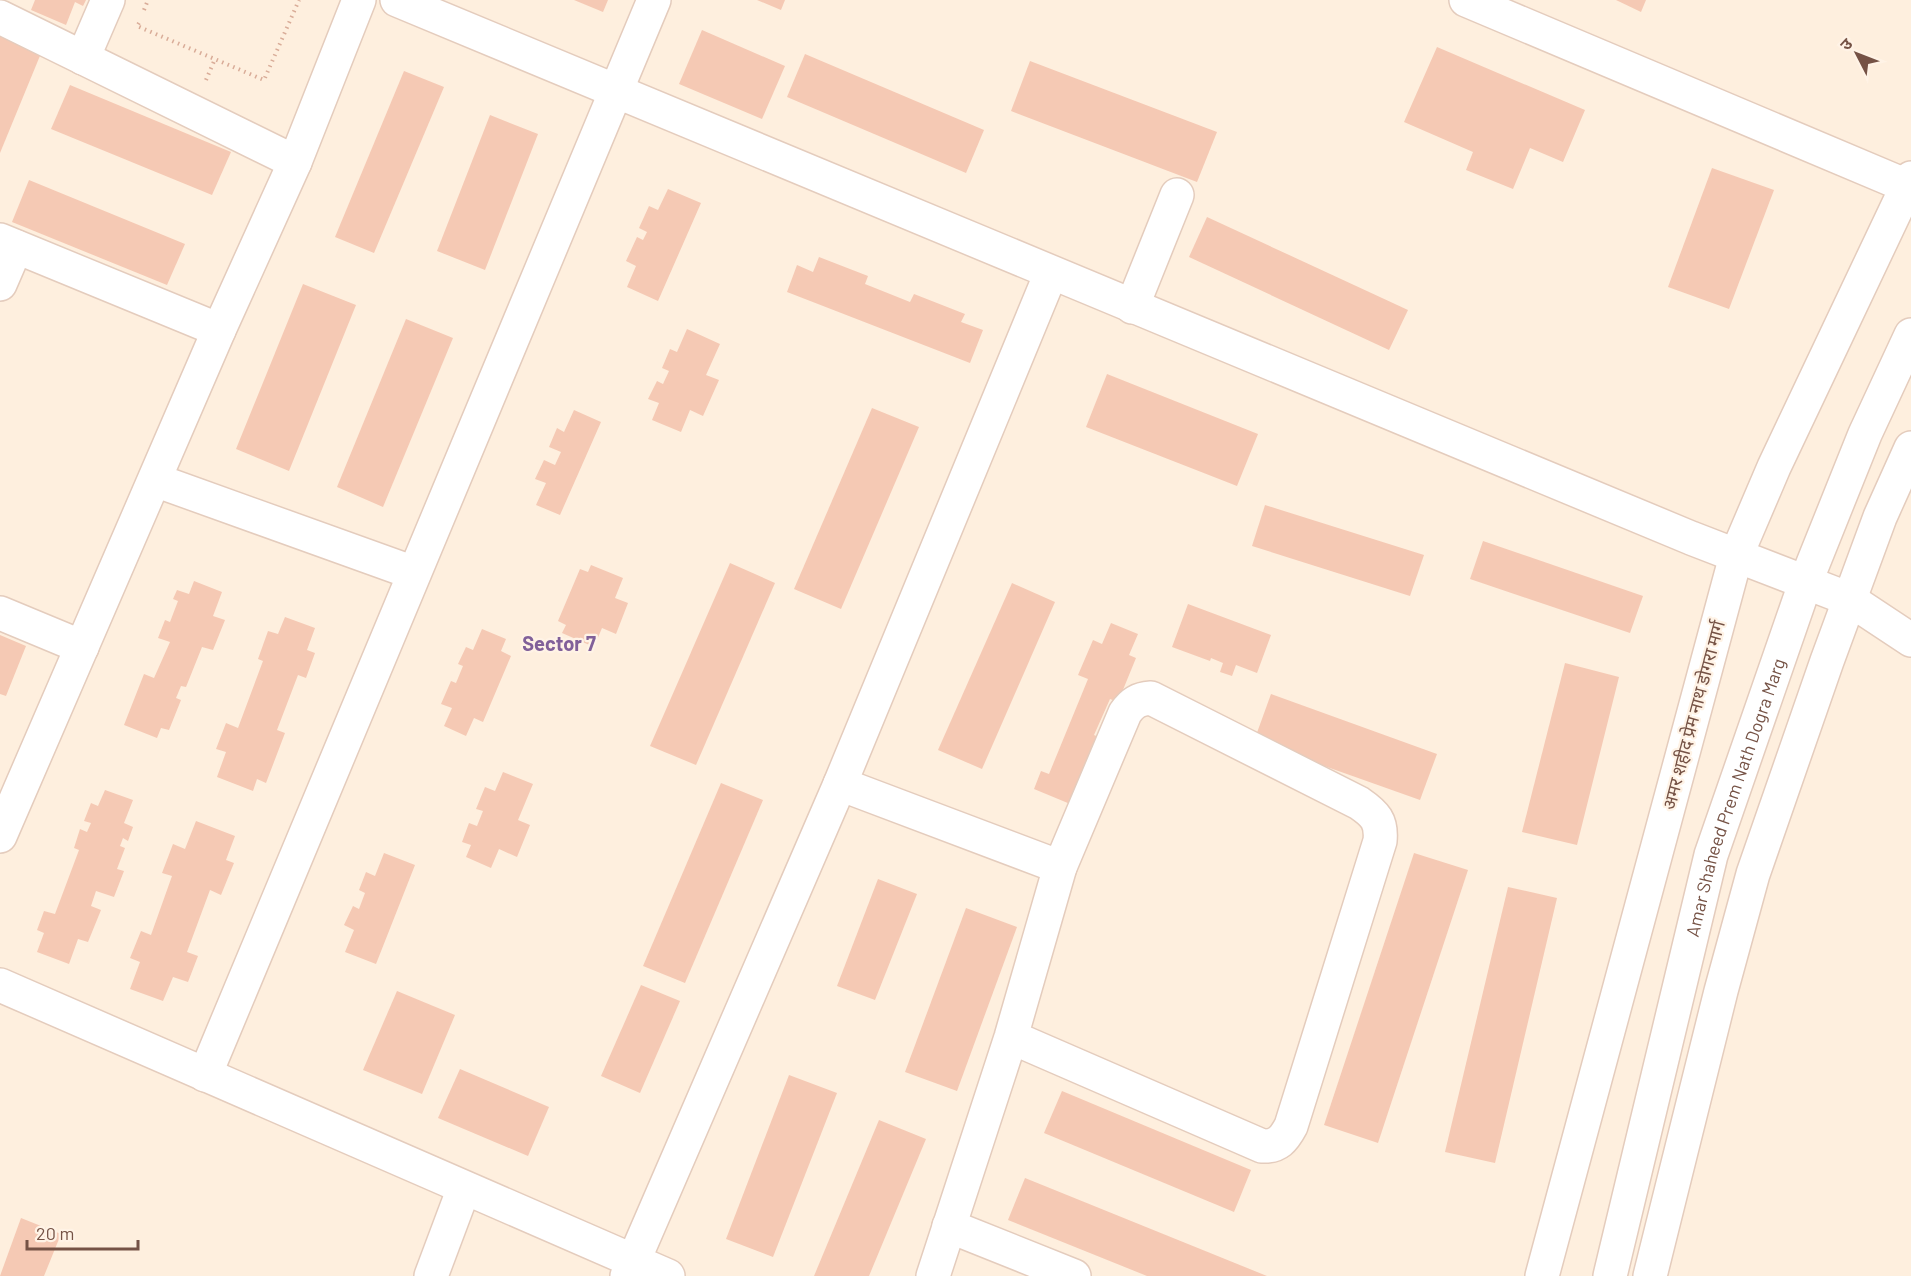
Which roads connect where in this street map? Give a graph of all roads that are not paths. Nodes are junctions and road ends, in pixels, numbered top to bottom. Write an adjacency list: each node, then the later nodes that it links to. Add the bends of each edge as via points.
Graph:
1 (108, 0): 7 (street)
2 (359, 0): 9 (street)
3 (397, 0): 8 (street)
4 (654, 0): 8 (street)
5 (1466, 0): 10 (street)
6 (0, 17): 7 (street)
7 (83, 58): 9 (street)
8 (616, 91): 13 (street); 21 (street)
9 (295, 162): 16 (street)
10 (1909, 182): 20 (street, अमर शहीद प्रेम नाथ डोगरा मार्ग)
11 (1177, 195): 15 (street)
12 (8, 244): 14 (street); 16 (street)
13 (1051, 273): 15 (street); 27 (street)
14 (0, 284)
15 (1132, 307): 20 (street)
16 (219, 330): 19 (street)
17 (1911, 334): 22 (street, Amar Shaheed Prem Nath Dogra Marg, via 1865,434)
18 (1911, 448): 23 (street)
19 (155, 480): 21 (street); 26 (street)
20 (1736, 556): 22 (street); 40 (street, अमर शहीद प्रेम नाथ डोगरा मार्ग)
21 (414, 573): 32 (street)
22 (1806, 580): 23 (street); 41 (street, Amar Shaheed Prem Nath Dogra Marg, via 1711,855)
23 (1850, 599): 25 (street); 42 (street, via 1753,874)
24 (0, 613): 26 (street)
25 (1911, 640)
26 (82, 646): 28 (street)
27 (840, 784): 29 (street); 35 (street)
28 (0, 836)
29 (1060, 867): 31 (street); 31 (street, via 1125,713 1141,699 1151,698 1359,803 1374,813 1380,823 1380,841 1291,1126 1276,1144 1262,1146)
30 (0, 985): 32 (street)
31 (1011, 1037): 34 (street)
32 (205, 1075): 33 (street)
33 (464, 1188): 35 (street); 36 (street)
34 (949, 1226): 38 (street); 39 (street)
35 (630, 1269): 37 (street)
36 (431, 1276)
37 (668, 1276)
38 (933, 1276)
39 (1074, 1276)
40 (1542, 1276)
41 (1610, 1276)
42 (1650, 1276)

